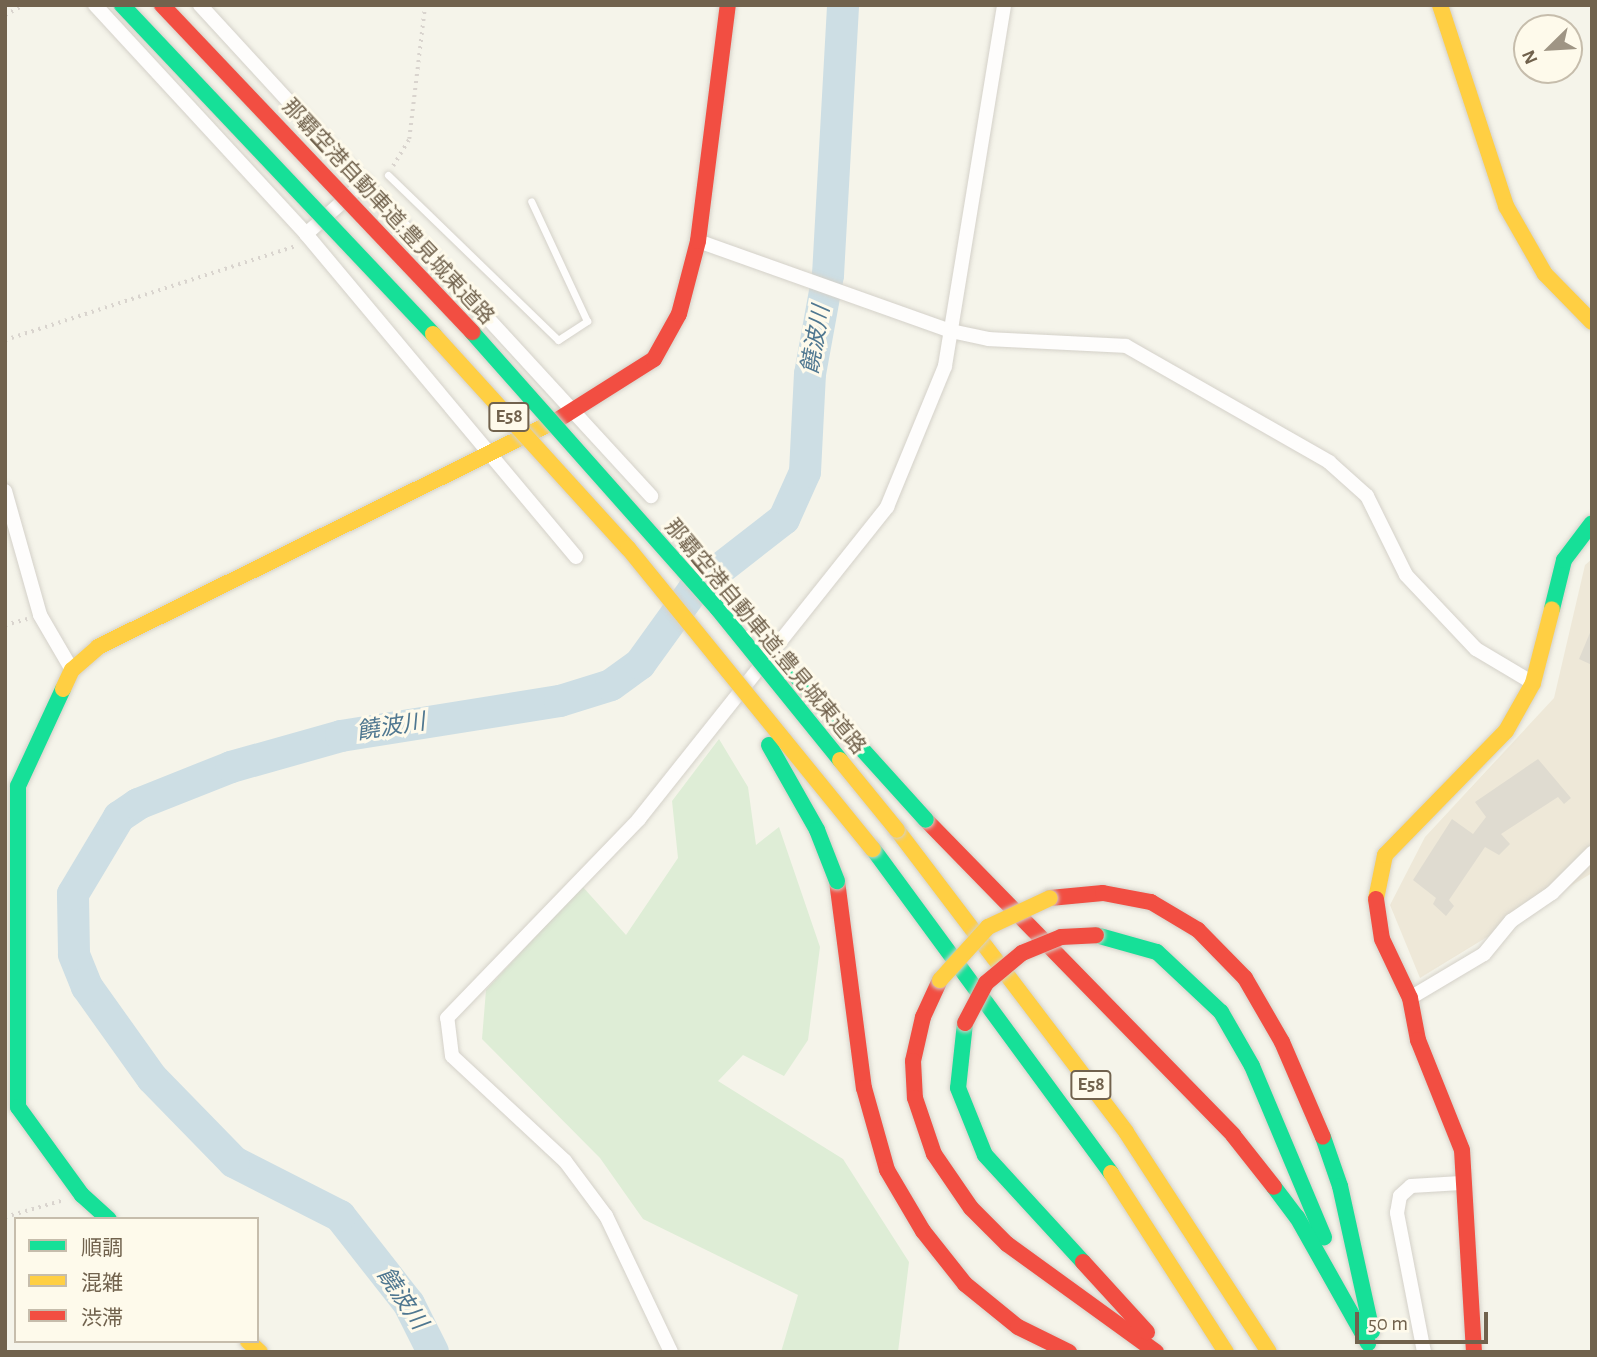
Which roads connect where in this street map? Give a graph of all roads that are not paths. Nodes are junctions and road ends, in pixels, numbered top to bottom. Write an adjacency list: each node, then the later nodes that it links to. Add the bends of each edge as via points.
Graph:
1 (95, 5): 11 (street)
2 (122, 5): 15 (main road, E58, bridge)
3 (162, 5): 17 (main road, 那覇空港自動車道;豊見城東道路 / E58, bridge)
4 (200, 5): 9 (street)
5 (728, 5): 12 (main road)
6 (1004, 5): 14 (street)
7 (1440, 5): 13 (main road, via 1506,206 1545,274)
8 (388, 175): 10 (lane, via 558,340 587,321)
9 (365, 182): 11 (street); 16 (street)
10 (531, 201)
11 (306, 233): 18 (street)
12 (698, 241): 14 (street); 16 (main road, via 679,314 654,359)
13 (1592, 322)
14 (951, 331): 24 (street, via 989,339 1126,346 1329,462 1367,496 1406,575 1476,649); 30 (street, via 945,366 887,507 639,819 447,1018 453,1056 565,1161 606,1216)
15 (451, 353): 31 (main road, bridge, via 529,457 784,765 837,881 864,1088 887,1170 923,1231 965,1284 1018,1327); 34 (main road, E58, bridge, via 628,548 873,849 1098,1153)
16 (576, 410): 18 (main road); 20 (street)
17 (575, 447): 29 (main road, bridge, via 764,640 926,820 1187,1086 1268,1177 1319,1251); 35 (main road, 那覇空港自動車道;豊見城東道路 / E58, bridge, via 742,638 897,830 1126,1132)
18 (491, 454): 22 (street); 23 (main road, via 98,647)
19 (5, 491): 23 (street, via 40,615)
20 (650, 496)
21 (1592, 523): 24 (main road, via 1564,560)
22 (576, 557)
23 (72, 670): 28 (main road, via 18,786 14,911 18,1107 82,1195)
24 (1533, 683): 26 (main road, via 1506,731 1385,855 1375,911)
25 (1592, 853): 26 (street, via 1552,892 1511,921 1484,954)
26 (1410, 998): 27 (main road, via 1418,1040 1462,1150)
27 (1461, 1183): 36 (street, via 1411,1186 1400,1196 1396,1213); 37 (main road)
28 (106, 1217)
29 (1372, 1349): 32 (main road, bridge, via 1351,1227 1327,1149 1282,1042 1245,978 1198,930 1151,902 1103,893 1050,898 988,927 940,980 923,1017 913,1061 915,1098 934,1154 988,1227); 33 (main road, bridge, via 1238,1039 1201,988 1157,952 1096,935 1061,937 1022,953 986,983 965,1023 958,1088 985,1155)
30 (671, 1352)
31 (1069, 1352)
32 (1156, 1352)
33 (1164, 1352)
34 (1226, 1352)
35 (1269, 1352)
36 (1424, 1352)
37 (1474, 1352)

